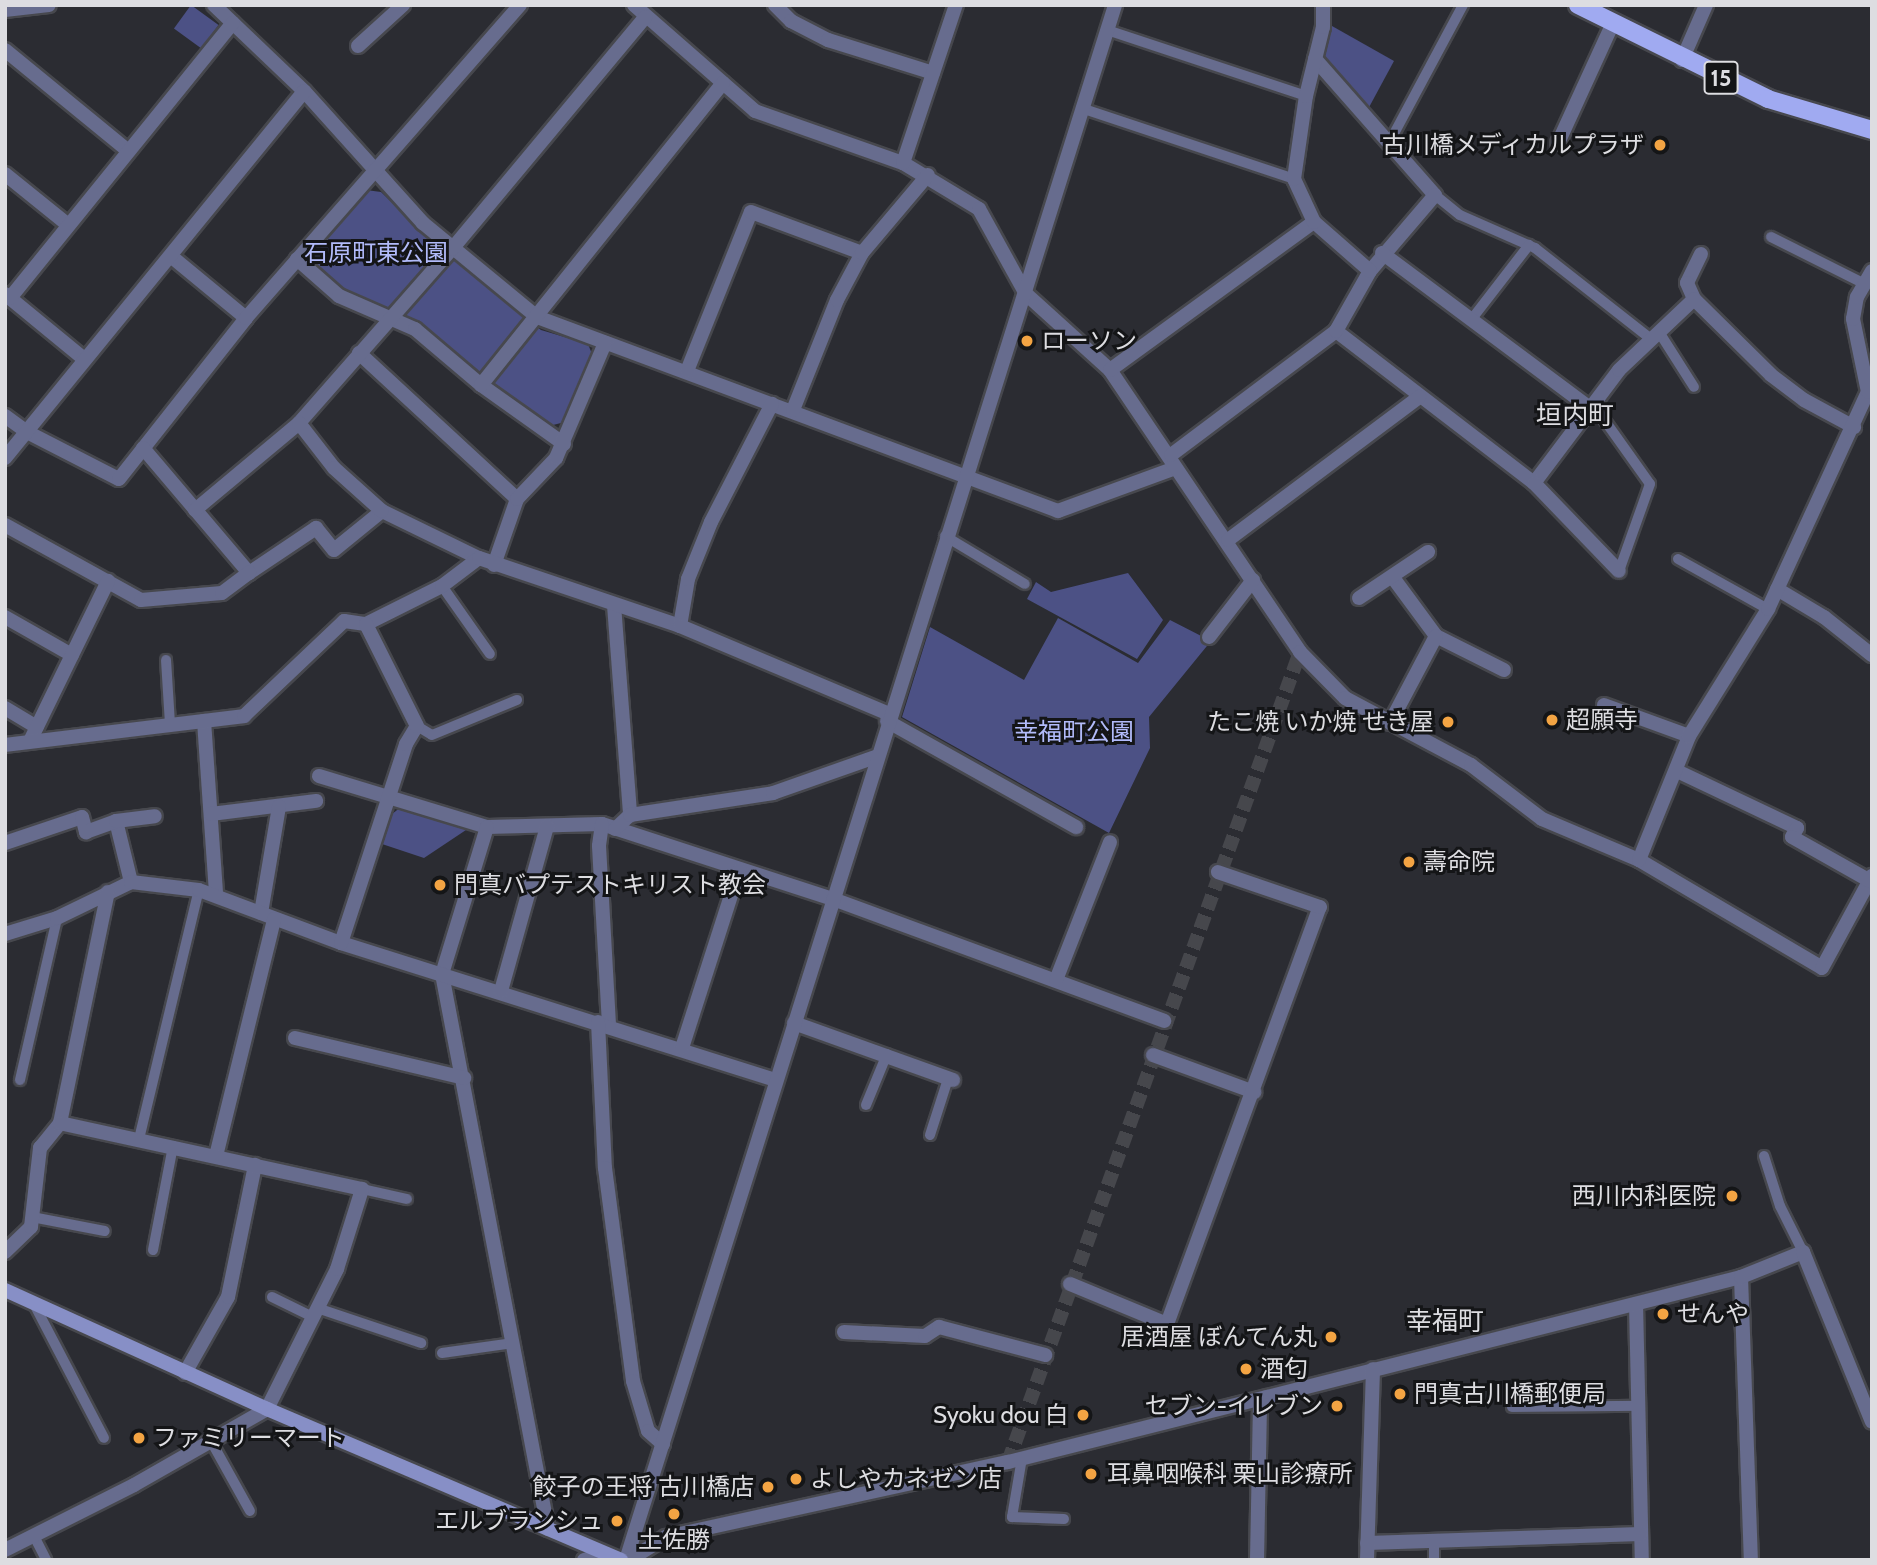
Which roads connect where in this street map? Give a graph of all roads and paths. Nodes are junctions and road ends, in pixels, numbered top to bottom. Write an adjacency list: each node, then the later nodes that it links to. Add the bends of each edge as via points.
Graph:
1 (49, 5): 13 (street)
2 (214, 5): 15 (street)
3 (403, 5): 18 (street)
4 (520, 5): 32 (street)
5 (634, 5): 14 (street)
6 (775, 5): 22 (street, via 791,21 828,40)
7 (956, 5): 22 (street)
8 (1115, 5): 17 (street)
9 (1322, 5): 20 (street)
10 (1463, 5): 28 (lane)
11 (1706, 5): 21 (street)
12 (1587, 7): 16 (main road, 15)
13 (5, 10)
14 (645, 17): 23 (street); 41 (street)
15 (233, 23): 24 (street); 30 (street)
16 (1612, 25): 21 (main road, 15); 29 (street)
17 (1107, 30): 25 (lane); 26 (street)
18 (358, 46)
19 (5, 50): 30 (street)
20 (1315, 59): 25 (street); 28 (street)
21 (1682, 60): 27 (main road, 15, via 1768,99)
22 (933, 73): 31 (street)
23 (723, 83): 31 (street, via 755,111); 52 (street)
24 (304, 91): 32 (street); 45 (street)
25 (1306, 96): 35 (street)
26 (1081, 108): 35 (lane); 49 (street)
27 (1872, 130)
28 (1390, 143): 36 (street)
29 (1558, 143)
30 (127, 150): 38 (street)
31 (903, 163): 34 (street)
32 (375, 172): 41 (street); 46 (street)
33 (5, 174): 38 (street)
34 (929, 175): 42 (street); 49 (street, via 979,209)
35 (1293, 179): 37 (street)
36 (1435, 195): 40 (lane, via 1460,215); 43 (street)
37 (1314, 222): 47 (street); 61 (street)
38 (67, 224): 50 (street)
39 (1771, 237): 48 (lane)
40 (1528, 245): 55 (lane); 57 (lane)
41 (452, 249): 52 (street); 54 (street)
42 (862, 253): 62 (street, via 751,212); 68 (street, via 837,300)
43 (1382, 253): 47 (street); 55 (street)
44 (1701, 254): 51 (street, via 1687,283)
45 (172, 257): 53 (street); 60 (street)
46 (297, 259): 53 (street); 54 (street, via 340,296)
47 (1370, 271): 56 (street)
48 (1868, 277): 71 (street, via 1853,319 1868,393)
49 (1026, 293): 61 (street); 77 (street)
50 (8, 296): 60 (street)
51 (1694, 299): 57 (street); 71 (street, via 1771,375 1804,400)
52 (537, 317): 58 (street); 63 (street)
53 (246, 318): 74 (street)
54 (391, 319): 59 (street); 63 (street, via 415,329)
55 (1471, 320): 67 (street)
56 (1336, 331): 65 (street); 76 (street)
57 (1655, 336): 64 (lane); 67 (street)
58 (605, 344): 62 (street); 73 (street)
59 (359, 353): 70 (street); 79 (street)
60 (84, 359): 72 (street)
61 (1110, 370): 76 (street)
62 (687, 371): 66 (street)
63 (481, 385): 73 (street)
64 (1695, 387)
65 (1419, 397): 78 (street); 84 (street)
66 (772, 404): 68 (street); 102 (street, via 711,522 688,579)
67 (1592, 406): 78 (street); 89 (lane, via 1650,484)
68 (793, 410): 77 (street)
69 (5, 416): 72 (street)
70 (299, 423): 80 (street); 81 (street, via 334,468)
71 (1854, 427): 96 (street, via 1823,483)
72 (27, 432): 74 (street, via 119,479); 75 (street)
73 (564, 444): 79 (street)
74 (143, 448): 80 (street)
75 (5, 458)
76 (1172, 462): 77 (street, via 1058,511); 84 (street)
77 (964, 477): 83 (street)
78 (1534, 483): 89 (street)
79 (517, 499): 88 (street)
80 (195, 510): 90 (street)
81 (382, 511): 86 (street); 90 (street, via 334,550 316,528)
82 (5, 525): 93 (street)
83 (945, 537): 94 (lane); 113 (street)
84 (1228, 540): 92 (street)
85 (1429, 552): 91 (street)
86 (479, 558): 88 (street); 95 (street)
87 (1678, 559): 99 (lane)
88 (494, 565): 98 (street)
89 (1619, 571)
90 (248, 573): 93 (street, via 222,593 141,600)
91 (1394, 579): 97 (street); 103 (street)
92 (1253, 580): 104 (street); 115 (street, via 1300,652 1345,698)
93 (108, 581): 106 (street)
94 (1025, 584)
95 (442, 586): 101 (street); 105 (lane)
96 (1777, 589): 99 (street); 107 (street, via 1824,617)
97 (1359, 598)
98 (614, 605): 102 (street); 128 (street)
99 (1768, 609): 119 (street)
100 (5, 617): 106 (street)
101 (366, 624): 114 (street, via 344,621 244,716); 117 (street)
102 (680, 626): 113 (street)
103 (1436, 636): 109 (street); 115 (street)
104 (1209, 637)
105 (490, 654)
106 (72, 655): 118 (street)
107 (1872, 655)
108 (166, 660): 116 (lane)
109 (1504, 670)
110 (517, 700): 117 (lane, via 432,735)
111 (1604, 705): 119 (street)
112 (5, 708): 118 (street)
113 (888, 718): 121 (street); 134 (street)
114 (204, 720): 116 (street); 127 (street)
115 (1390, 723): 137 (street, via 1471,765 1542,819)
116 (170, 724): 118 (street)
117 (418, 726): 124 (street, via 406,744)
118 (34, 733): 120 (street)
119 (1689, 736): 122 (street)
120 (5, 745)
121 (878, 756): 128 (street, via 773,793); 145 (street)
122 (1677, 772): 137 (street); 140 (street, via 1797,828 1793,838)
123 (319, 775): 124 (street)
124 (390, 796): 132 (street); 149 (street)
125 (316, 801): 126 (street)
126 (279, 807): 127 (street); 146 (street)
127 (211, 814): 144 (street)
128 (630, 815): 133 (street)
129 (155, 816): 130 (street)
130 (116, 821): 136 (street, via 86,832 82,817); 141 (street)
131 (547, 825): 132 (street); 133 (street); 152 (street)
132 (487, 827): 150 (street)
133 (609, 827): 138 (street); 155 (street, via 599,846)
134 (1076, 827)
135 (1110, 842): 151 (street)
136 (5, 843)
137 (1640, 860): 140 (street, via 1822,968)
138 (739, 870): 145 (street); 157 (street)
139 (1218, 872): 164 (street, via 1320,907)
140 (1871, 879)
141 (131, 882): 142 (street); 143 (street)
142 (199, 890): 144 (street); 168 (lane)
143 (108, 892): 147 (street); 166 (street)
144 (216, 893): 146 (street)
145 (833, 899): 151 (street); 154 (street)
146 (268, 916): 149 (street); 170 (street)
147 (57, 918): 148 (street); 162 (lane)
148 (5, 934)
149 (341, 943): 150 (street)
150 (442, 974): 152 (street); 160 (street)
151 (1056, 980): 153 (street)
152 (501, 991): 155 (street)
153 (1164, 1021)
154 (794, 1023): 158 (street); 163 (street)
155 (604, 1024): 157 (street); 201 (street, via 605,1168 633,1381 648,1431)
156 (295, 1038): 160 (street)
157 (682, 1048): 163 (street)
158 (887, 1054): 161 (street); 165 (lane)
159 (1153, 1055): 164 (street)
160 (464, 1077): 189 (street)
161 (951, 1079): 167 (lane)
162 (20, 1080)
163 (775, 1080): 201 (street)
164 (1254, 1092): 181 (street, via 1167,1324)
165 (866, 1105)
166 (60, 1123): 168 (street); 175 (street, via 40,1148)
167 (930, 1135)
168 (139, 1139): 169 (street)
169 (173, 1146): 170 (street); 177 (lane)
170 (216, 1156): 172 (street)
171 (1764, 1156): 179 (lane, via 1780,1206)
172 (255, 1165): 173 (street); 193 (street, via 228,1297)
173 (362, 1189): 174 (lane); 186 (street, via 337,1269)
174 (407, 1199)
175 (32, 1217): 176 (lane); 178 (street, via 31,1227)
176 (105, 1231)
177 (153, 1250)
178 (5, 1252)
179 (1803, 1252): 180 (street); 198 (street)
180 (1741, 1278): 185 (street); 219 (street)
181 (1070, 1284)
182 (5, 1290): 184 (street)
183 (272, 1297): 186 (lane)
184 (34, 1304): 193 (street); 199 (lane)
185 (1636, 1304): 192 (street); 195 (street)
186 (315, 1313): 188 (lane); 197 (street)
187 (844, 1332): 191 (street, via 925,1336 939,1327)
188 (421, 1343)
189 (513, 1343): 190 (lane); 205 (street)
190 (442, 1353)
191 (1045, 1355)
192 (1373, 1369): 194 (street); 209 (street)
193 (185, 1373): 197 (street)
194 (1260, 1399): 202 (street); 215 (street)
195 (1638, 1406): 196 (lane); 206 (street)
196 (1512, 1407)
197 (267, 1409): 200 (street); 205 (street)
198 (1872, 1422)
199 (104, 1438)
200 (211, 1441): 203 (lane); 207 (street)
201 (663, 1444): 214 (street)
202 (1022, 1458): 204 (lane, via 1012,1517); 214 (street, via 666,1537)
203 (250, 1511)
204 (1064, 1519)
205 (548, 1530): 211 (street)
206 (1641, 1534): 208 (street); 218 (street)
207 (34, 1536): 210 (street); 212 (lane)
208 (1434, 1541): 209 (street); 217 (lane)
209 (1367, 1543): 216 (street)
210 (5, 1550)
211 (606, 1554): 213 (street); 214 (street)
212 (46, 1560)
213 (584, 1560)
214 (625, 1560)
215 (1257, 1560)
216 (1367, 1560)
217 (1434, 1560)
218 (1642, 1560)
219 (1751, 1560)

